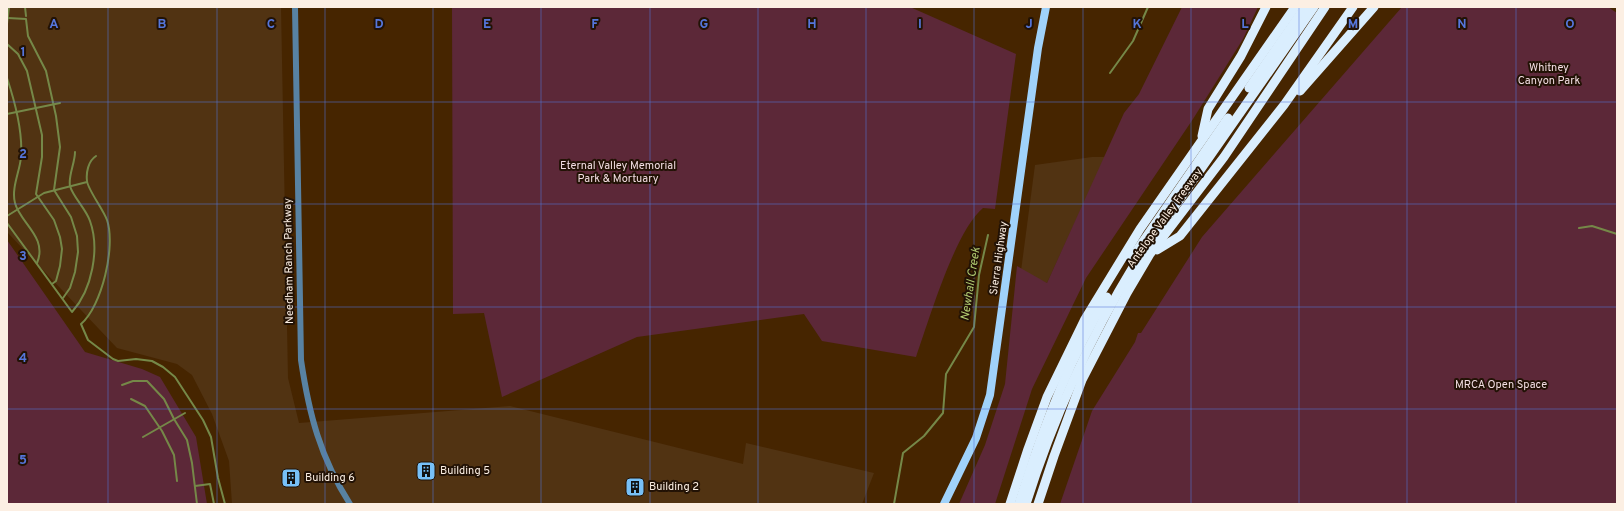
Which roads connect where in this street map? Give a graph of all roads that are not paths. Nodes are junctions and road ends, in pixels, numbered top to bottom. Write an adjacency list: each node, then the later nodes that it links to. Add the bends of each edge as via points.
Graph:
1 (295, 7): 13 (street, Needham Ranch Parkway, via 301,360 310,412 318,440)
2 (1046, 7): 14 (main road, Sierra Highway, via 1038,48 990,395 976,438)
3 (1266, 7): 11 (highway, via 1241,56 1208,109)
4 (1295, 7): 11 (highway, Antelope Valley Freeway)
5 (1305, 7): 16 (highway, via 1154,225 1105,302 1065,378 1034,456)
6 (1314, 7): 17 (highway, via 1140,256 1110,304 1064,398)
7 (1325, 7): 12 (highway, Antelope Valley Freeway, via 1224,156)
8 (1353, 7): 10 (highway)
9 (1374, 7): 10 (highway, via 1302,89)
10 (1284, 105): 12 (highway, via 1180,236)
11 (1200, 141): 15 (highway, Antelope Valley Freeway, via 1140,229 1085,319 1047,397)
12 (1150, 254): 18 (highway, Antelope Valley Freeway, via 1082,380)
13 (350, 504)
14 (944, 504)
15 (1010, 504)
16 (1019, 504)
17 (1026, 504)
18 (1038, 504)

